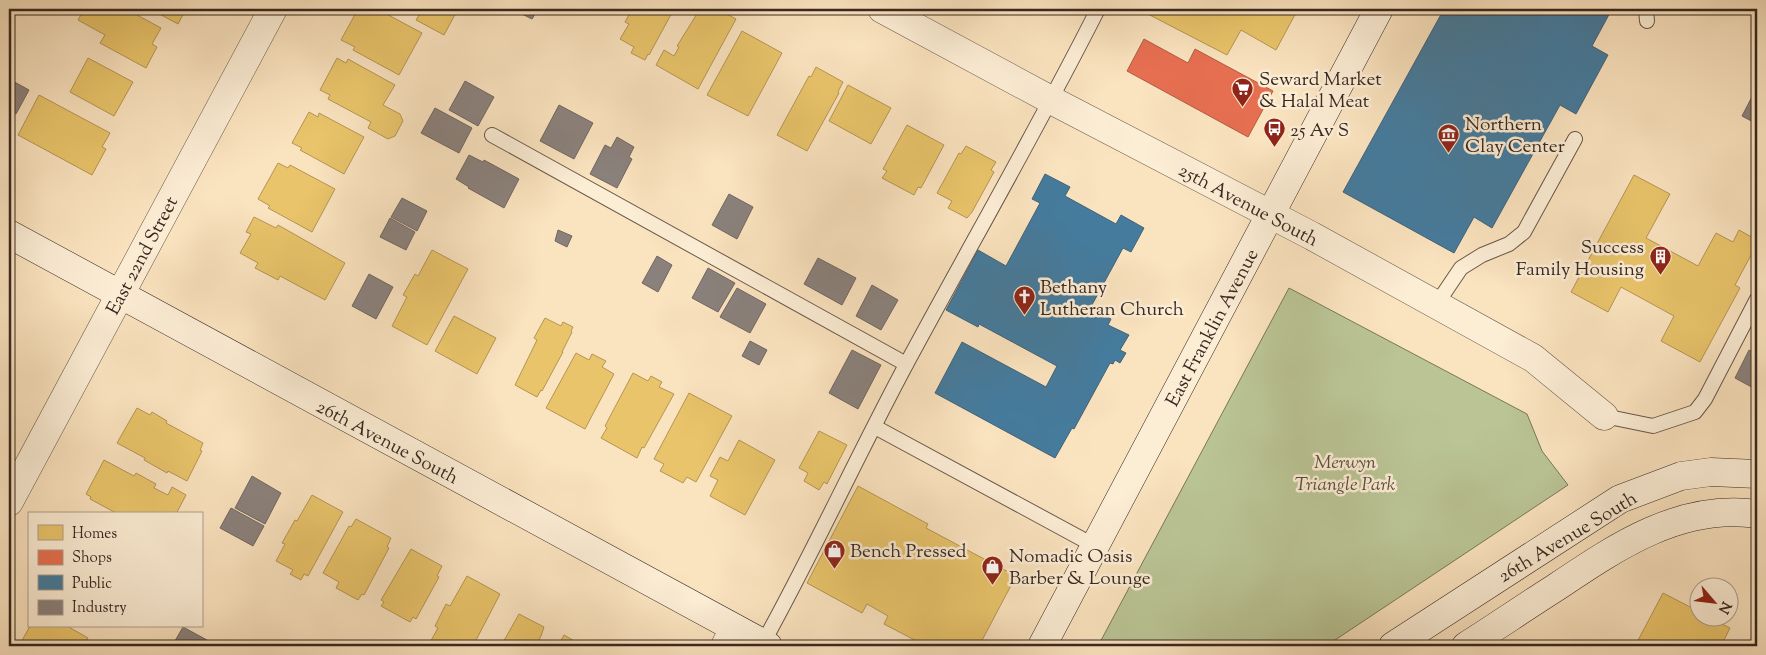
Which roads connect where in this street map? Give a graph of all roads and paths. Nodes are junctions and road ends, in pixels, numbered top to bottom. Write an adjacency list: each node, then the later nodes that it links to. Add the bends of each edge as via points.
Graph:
1 (273, 9): 10 (street, East 22nd Street)
2 (882, 9): 5 (street, 25th Avenue South)
3 (1098, 9): 5 (lane)
4 (1379, 9): 8 (street, East Franklin Avenue)
5 (1051, 100): 8 (street, 25th Avenue South); 13 (lane)
6 (492, 135): 13 (lane)
7 (1575, 139): 12 (lane, via 1524,232 1509,244 1461,268)
8 (1270, 214): 12 (street, 25th Avenue South); 19 (street, East Franklin Avenue)
9 (9, 234): 10 (street, 26th Avenue South)
10 (119, 295): 17 (street, East 22nd Street); 20 (street, 26th Avenue South)
11 (1757, 299): 14 (lane, via 1705,399 1695,412 1653,426)
12 (1436, 305): 14 (street, 25th Avenue South, via 1533,358)
13 (906, 364): 15 (lane)
14 (1604, 416)
15 (875, 427): 19 (lane); 21 (lane)
16 (1757, 474): 23 (street, 26th Avenue South, via 1711,472 1680,476 1620,499)
17 (9, 502)
18 (1757, 514): 24 (street, 26th Avenue South, via 1716,512 1689,517 1655,530 1612,550)
19 (1095, 546): 22 (street, East Franklin Avenue)
20 (729, 637): 21 (street, 26th Avenue South)
21 (765, 645)
22 (1042, 646)
23 (1393, 646)
24 (1466, 646)

